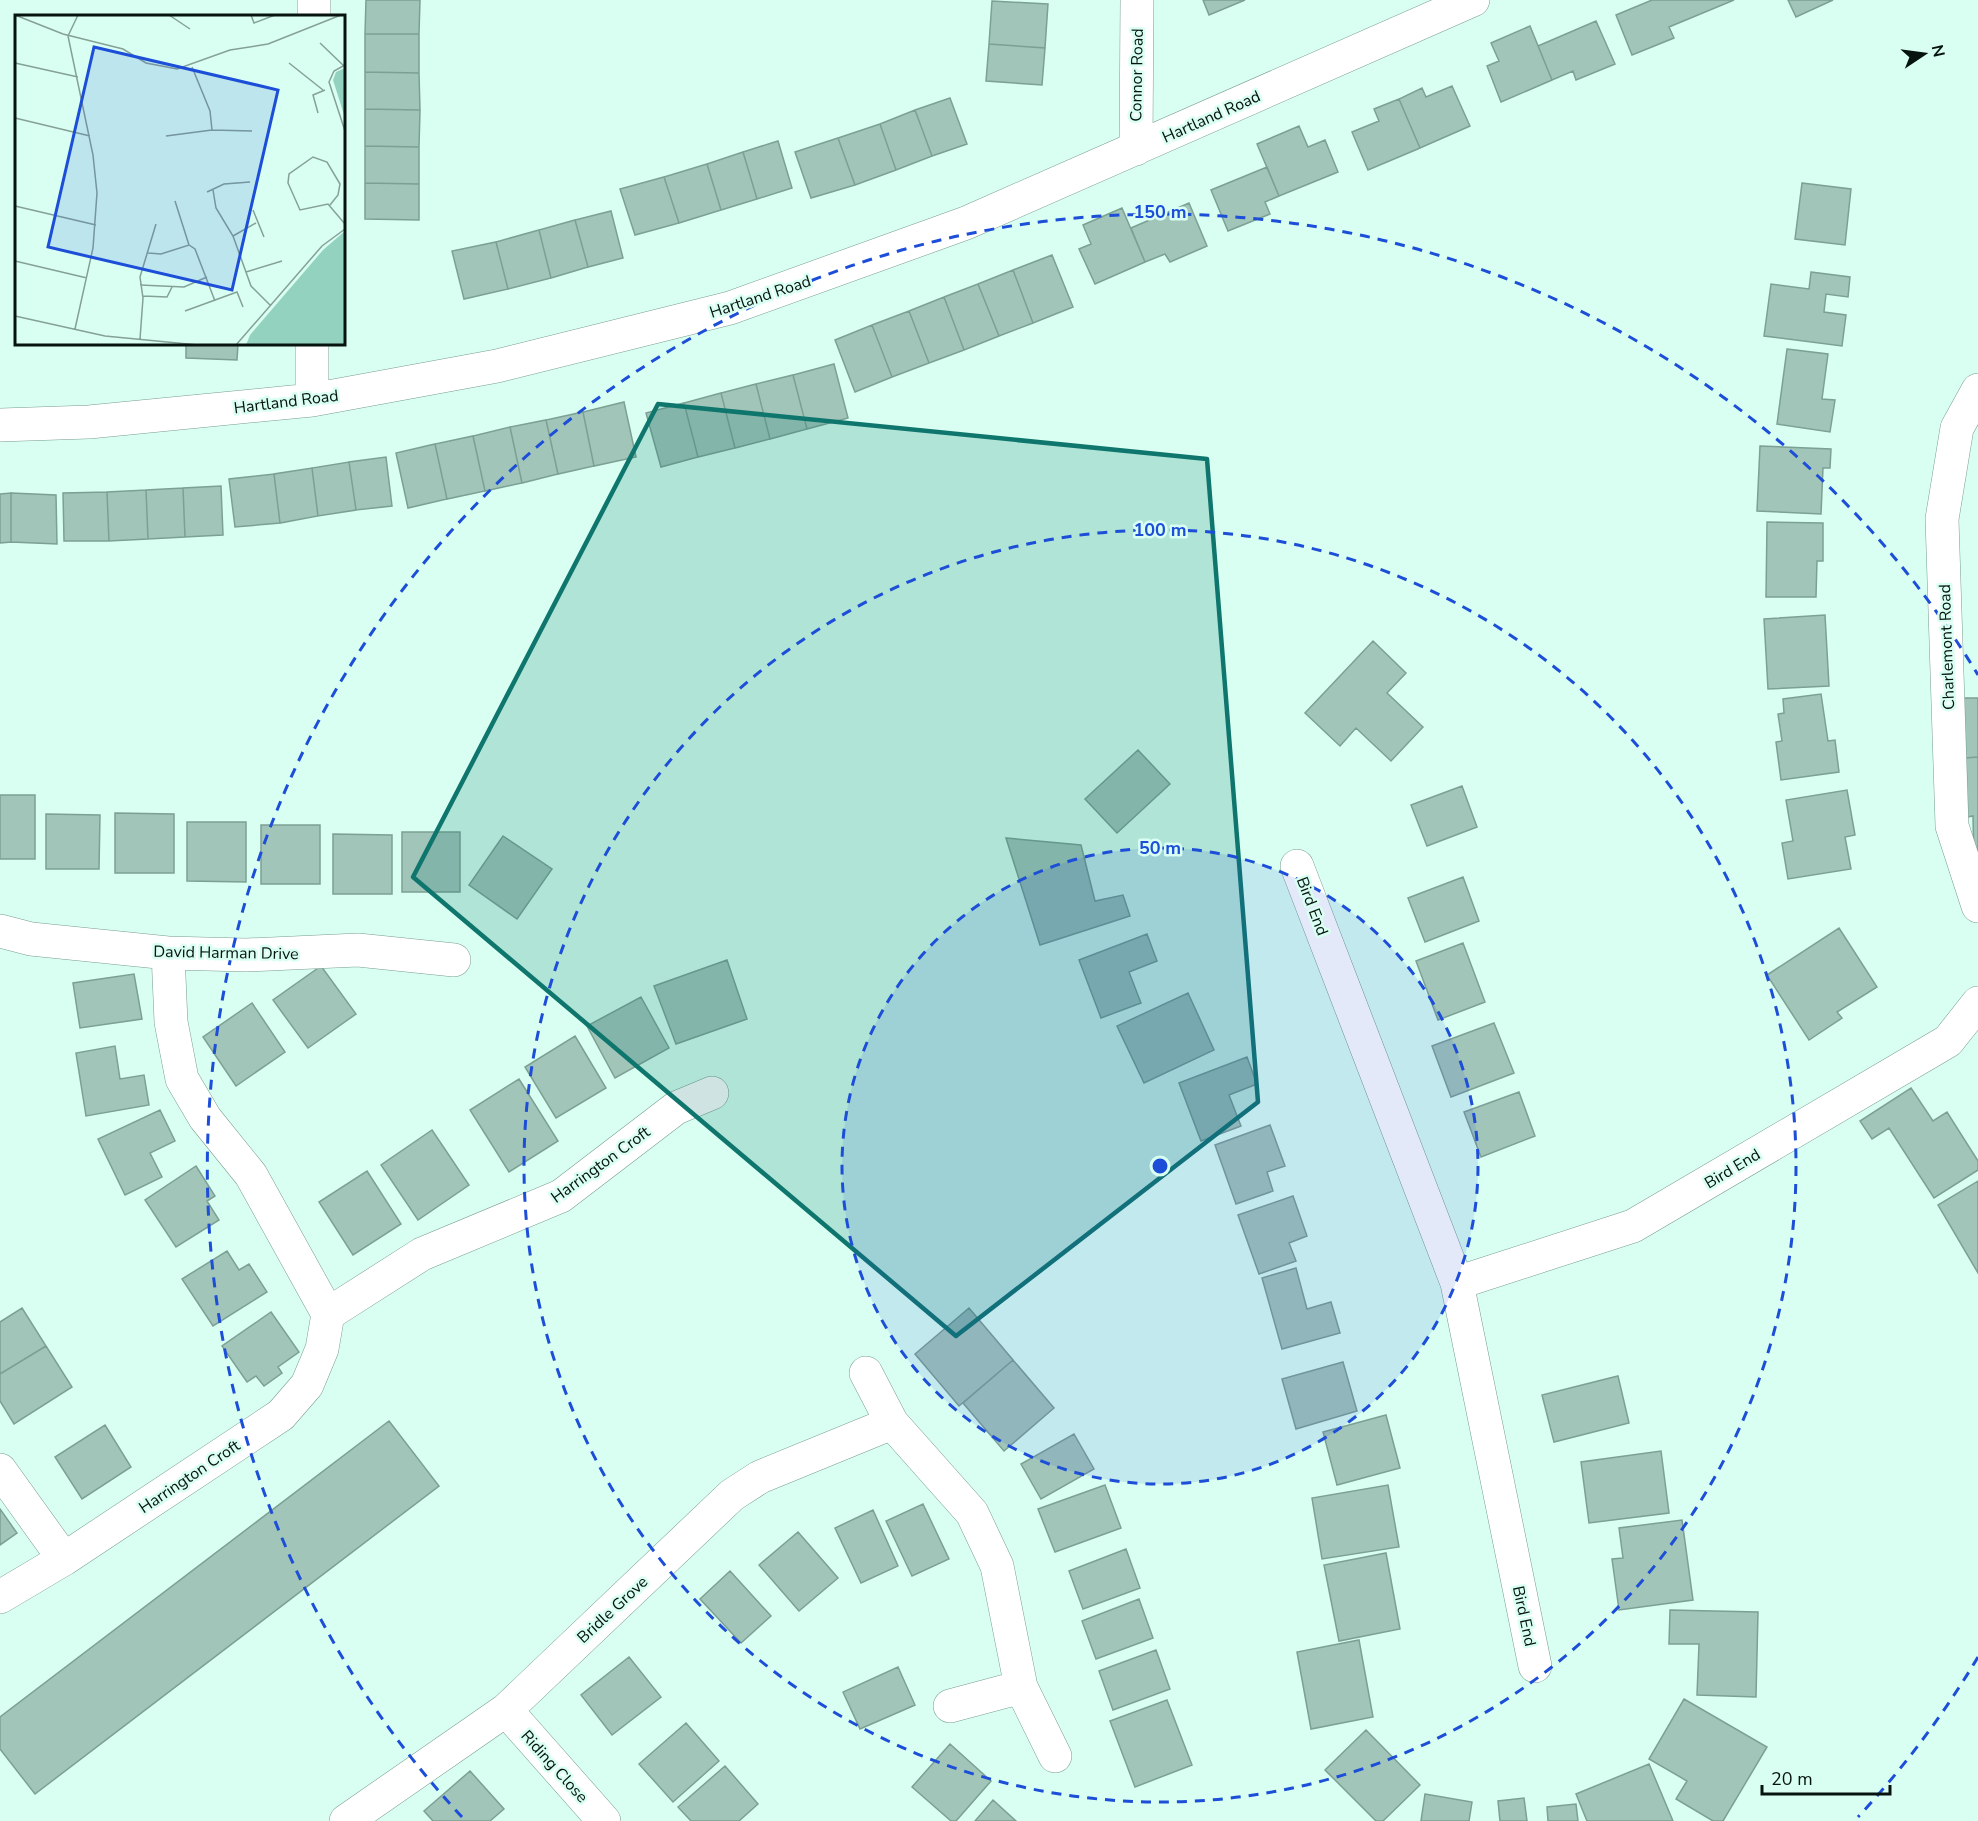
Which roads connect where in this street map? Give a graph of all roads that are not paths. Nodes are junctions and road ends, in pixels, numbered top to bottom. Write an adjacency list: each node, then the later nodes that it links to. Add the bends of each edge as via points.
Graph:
1 (1137, 0): 3 (street, Connor Road)
2 (1473, 0): 3 (street, Hartland Road)
3 (1136, 149): 6 (street, Hartland Road, via 966,224 730,308 497,366)
4 (312, 345): 6 (street)
5 (1978, 390): 9 (street, Charlemont Road, via 1957,428 1942,519 1952,826)
6 (312, 400): 7 (street, Hartland Road, via 89,422)
7 (0, 425)
8 (1297, 866): 15 (street, Bird End)
9 (1978, 906)
10 (0, 930): 11 (street, David Harman Drive, via 31,939)
11 (168, 953): 12 (street, David Harman Drive, via 246,955 358,950); 16 (street, via 171,1022 182,1079 205,1118 251,1175)
12 (454, 960)
13 (1978, 1003): 15 (street, Bird End, via 1948,1041 1633,1226)
14 (712, 1093): 16 (street, Harrington Croft, via 676,1108 561,1196 422,1254)
15 (1457, 1283): 22 (street, Bird End)
16 (328, 1314): 20 (street, Harrington Croft, via 322,1349 307,1385 280,1415)
17 (866, 1373): 18 (street)
18 (892, 1424): 23 (street, via 972,1513 997,1566); 25 (street, Bridle Grove, via 760,1477 732,1496)
19 (0, 1470): 20 (street)
20 (64, 1559): 21 (street, Harrington Croft)
21 (0, 1597)
22 (1535, 1666)
23 (1022, 1687): 24 (street); 26 (street)
24 (950, 1706)
25 (506, 1710): 27 (street, Bridle Grove); 28 (street, Riding Close)
26 (1055, 1756)
27 (346, 1821)
28 (604, 1821)

